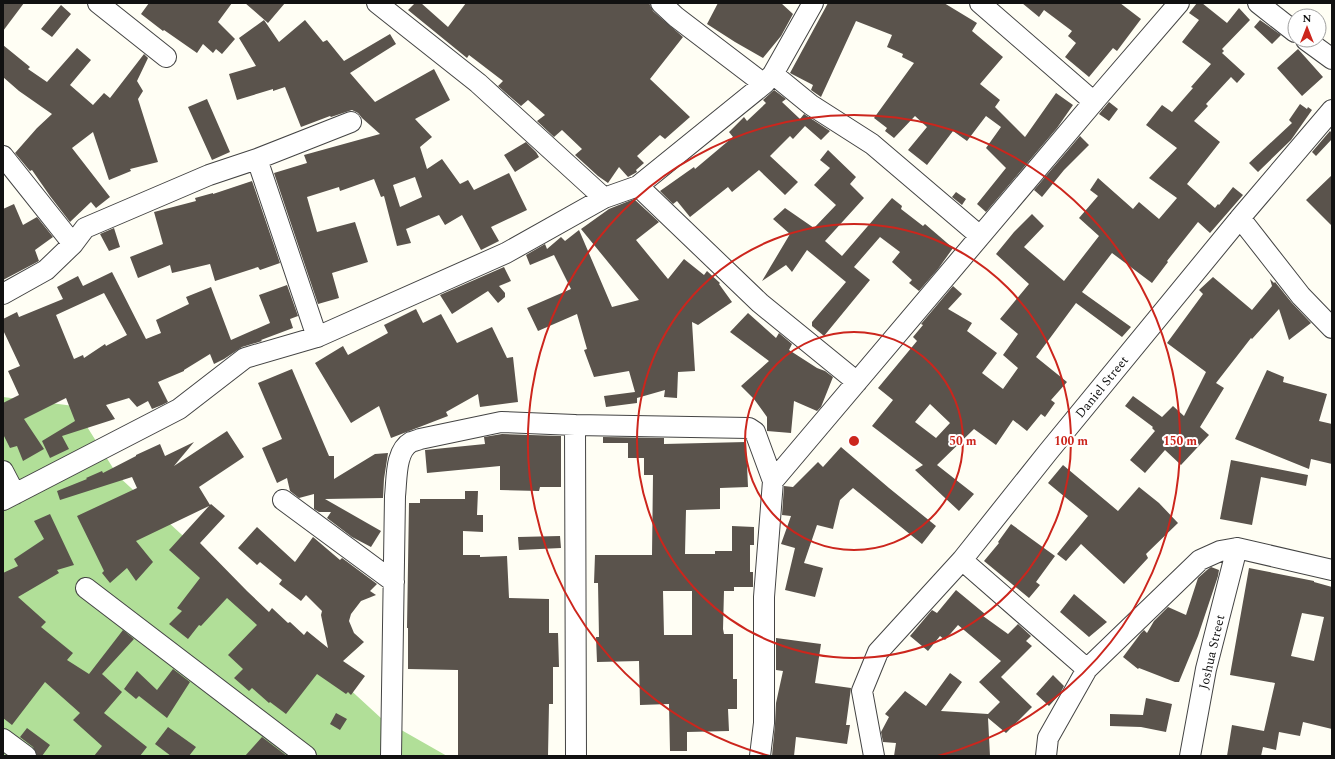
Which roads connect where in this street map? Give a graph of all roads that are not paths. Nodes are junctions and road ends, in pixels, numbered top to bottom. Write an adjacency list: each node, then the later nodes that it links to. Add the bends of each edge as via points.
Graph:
1 (98, 3): 10 (street)
2 (377, 3): 19 (street, via 478,83)
3 (661, 3): 12 (street, via 676,18)
4 (813, 3): 12 (street)
5 (980, 3): 13 (street)
6 (1179, 3): 13 (street)
7 (1258, 3): 8 (street)
8 (1287, 26)
9 (1317, 48): 11 (street)
10 (166, 57)
11 (1332, 59)
12 (769, 79): 18 (street); 21 (street, via 872,144)
13 (1094, 102): 21 (street)
14 (1332, 110): 20 (street, Daniel Street)
15 (351, 122): 17 (street)
16 (3, 156): 22 (street)
17 (257, 159): 22 (street, via 208,175 85,228); 25 (street)
18 (638, 186): 19 (street); 26 (street, via 760,303)
19 (604, 198): 25 (street, via 506,253)
20 (1240, 218): 24 (street, via 1301,296); 33 (street, Daniel Street)
21 (980, 236): 26 (street)
22 (73, 244): 23 (street, via 46,270)
23 (3, 294)
24 (1332, 328)
25 (317, 338): 30 (street, via 245,358 179,409)
26 (857, 382): 29 (street)
27 (575, 424): 29 (street, via 749,428 755,432); 35 (street, via 501,422 410,442 399,461 397,472); 42 (street)
28 (3, 471): 30 (street)
29 (773, 482): 43 (street, via 764,597 764,723)
30 (9, 497)
31 (283, 500): 35 (street)
32 (1237, 548): 34 (street); 37 (street, via 1220,551 1200,560); 46 (street, Joshua Street, via 1206,669)
33 (962, 560): 37 (street); 44 (street, Daniel Street, via 878,652 862,691)
34 (1332, 570)
35 (394, 582): 41 (street)
36 (86, 588): 40 (street)
37 (1087, 668): 45 (street, via 1048,738)
38 (3, 739): 39 (street)
39 (26, 756)
40 (306, 756)
41 (391, 756)
42 (576, 756)
43 (760, 756)
44 (874, 756)
45 (1046, 756)
46 (1190, 756)

